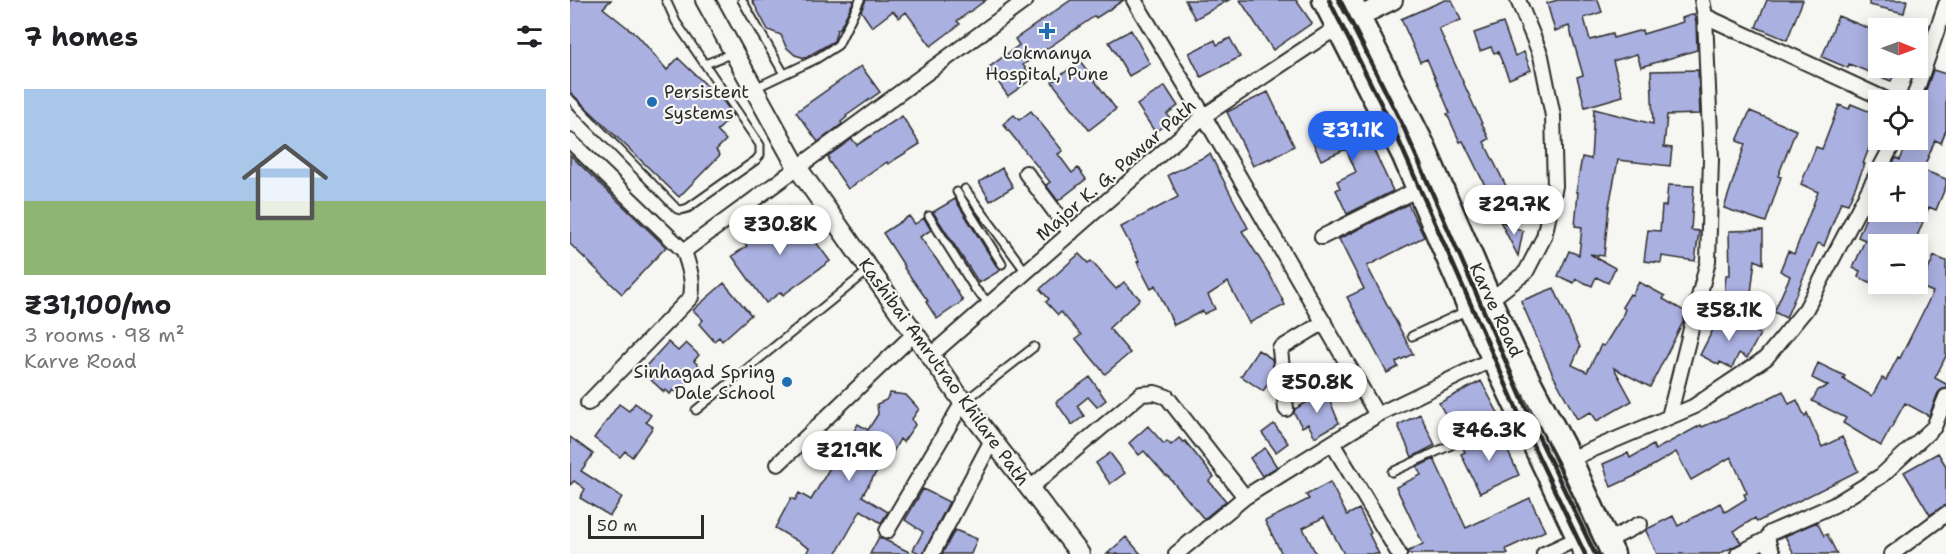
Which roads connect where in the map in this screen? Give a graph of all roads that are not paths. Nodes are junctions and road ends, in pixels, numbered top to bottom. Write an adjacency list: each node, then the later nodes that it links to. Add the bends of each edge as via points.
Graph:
1 (666, 0): 15 (lane)
2 (705, 0): 14 (street, Kashibai Amrutrao Khilare Path)
3 (742, 0): 16 (lane)
4 (860, 0): 16 (lane, via 838,45)
5 (1026, 0): 24 (street)
6 (1134, 0): 21 (street)
7 (1324, 0): 12 (main road, Karve Road)
8 (1393, 0): 12 (street)
9 (1518, 0): 41 (street, via 1541,56 1553,116 1556,186 1544,237 1526,272)
10 (1702, 0): 13 (street)
11 (1946, 4): 18 (street)
12 (1349, 14): 21 (street, Major K. G. Pawar Path); 27 (main road, Karve Road); 41 (main road, Karve Road, via 1423,145)
13 (1706, 16): 19 (street); 55 (street, via 1711,159 1708,261)
14 (734, 52): 15 (lane); 17 (street, Kashibai Amrutrao Khilare Path)
15 (705, 64): 20 (lane, via 761,151 756,160 685,210 677,209)
16 (784, 74): 17 (lane)
17 (754, 89): 24 (street, Kashibai Amrutrao Khilare Path)
18 (1916, 90)
19 (1868, 91)
20 (570, 99)
21 (1204, 116): 32 (street, Major K. G. Pawar Path); 42 (street)
22 (570, 141): 36 (street)
23 (1890, 150): 55 (street, via 1806,309 1773,350 1694,407)
24 (797, 167): 36 (street); 38 (street, Kashibai Amrutrao Khilare Path)
25 (1026, 173): 32 (street)
26 (965, 189): 29 (lane)
27 (1418, 189): 33 (street); 41 (main road, Karve Road)
28 (957, 192): 30 (lane)
29 (977, 206): 30 (lane); 34 (lane)
30 (969, 210): 35 (lane)
31 (929, 216): 40 (lane, via 975,289)
32 (1071, 233): 39 (street, Major K. G. Pawar Path)
33 (1322, 237)
34 (1004, 242): 35 (lane); 39 (lane)
35 (992, 249): 37 (lane)
36 (684, 251): 50 (street, via 693,286 691,297)
37 (1002, 264)
38 (869, 270): 43 (street, Kashibai Amrutrao Khilare Path); 52 (lane)
39 (1026, 272): 40 (street, Major K. G. Pawar Path)
40 (990, 304): 46 (street, Major K. G. Pawar Path)
41 (1480, 305): 44 (lane); 47 (main road, Karve Road); 58 (main road, Karve Road, via 1513,350)
42 (1324, 322): 51 (street, via 1280,349); 54 (street)
43 (914, 334): 46 (street, Kashibai Amrutrao Khilare Path); 59 (street)
44 (1412, 336)
45 (1035, 347): 49 (lane)
46 (930, 357): 49 (street, Kashibai Amrutrao Khilare Path)
47 (1493, 359): 53 (main road, Karve Road); 54 (street)
48 (1946, 397): 66 (street, via 1934,427 1881,476 1834,505 1772,532)
49 (963, 402): 56 (street, Kashibai Amrutrao Khilare Path); 65 (street)
50 (588, 403)
51 (1286, 409)
52 (696, 410)
53 (1519, 414): 60 (lane); 67 (main road, Karve Road)
54 (1377, 415): 57 (street)
55 (1670, 417): 58 (street)
56 (992, 440): 61 (street, Kashibai Amrutrao Khilare Path); 69 (street)
57 (1332, 443): 62 (street); 72 (street)
58 (1570, 459): 68 (main road, Karve Road)
59 (778, 464)
60 (1392, 472)
61 (1029, 489): 62 (street, via 1148,392 1167,397); 70 (street, Kashibai Amrutrao Khilare Path)
62 (1245, 497): 71 (street)
63 (1946, 514): 76 (street)
64 (1640, 524): 68 (street)
65 (887, 531)
66 (1767, 539): 74 (street); 75 (street)
67 (1582, 546): 73 (street)
68 (1610, 547)
69 (932, 554)
70 (1080, 554)
71 (1176, 554)
72 (1399, 554)
73 (1545, 554)
74 (1738, 554)
75 (1773, 554)
76 (1892, 554)

